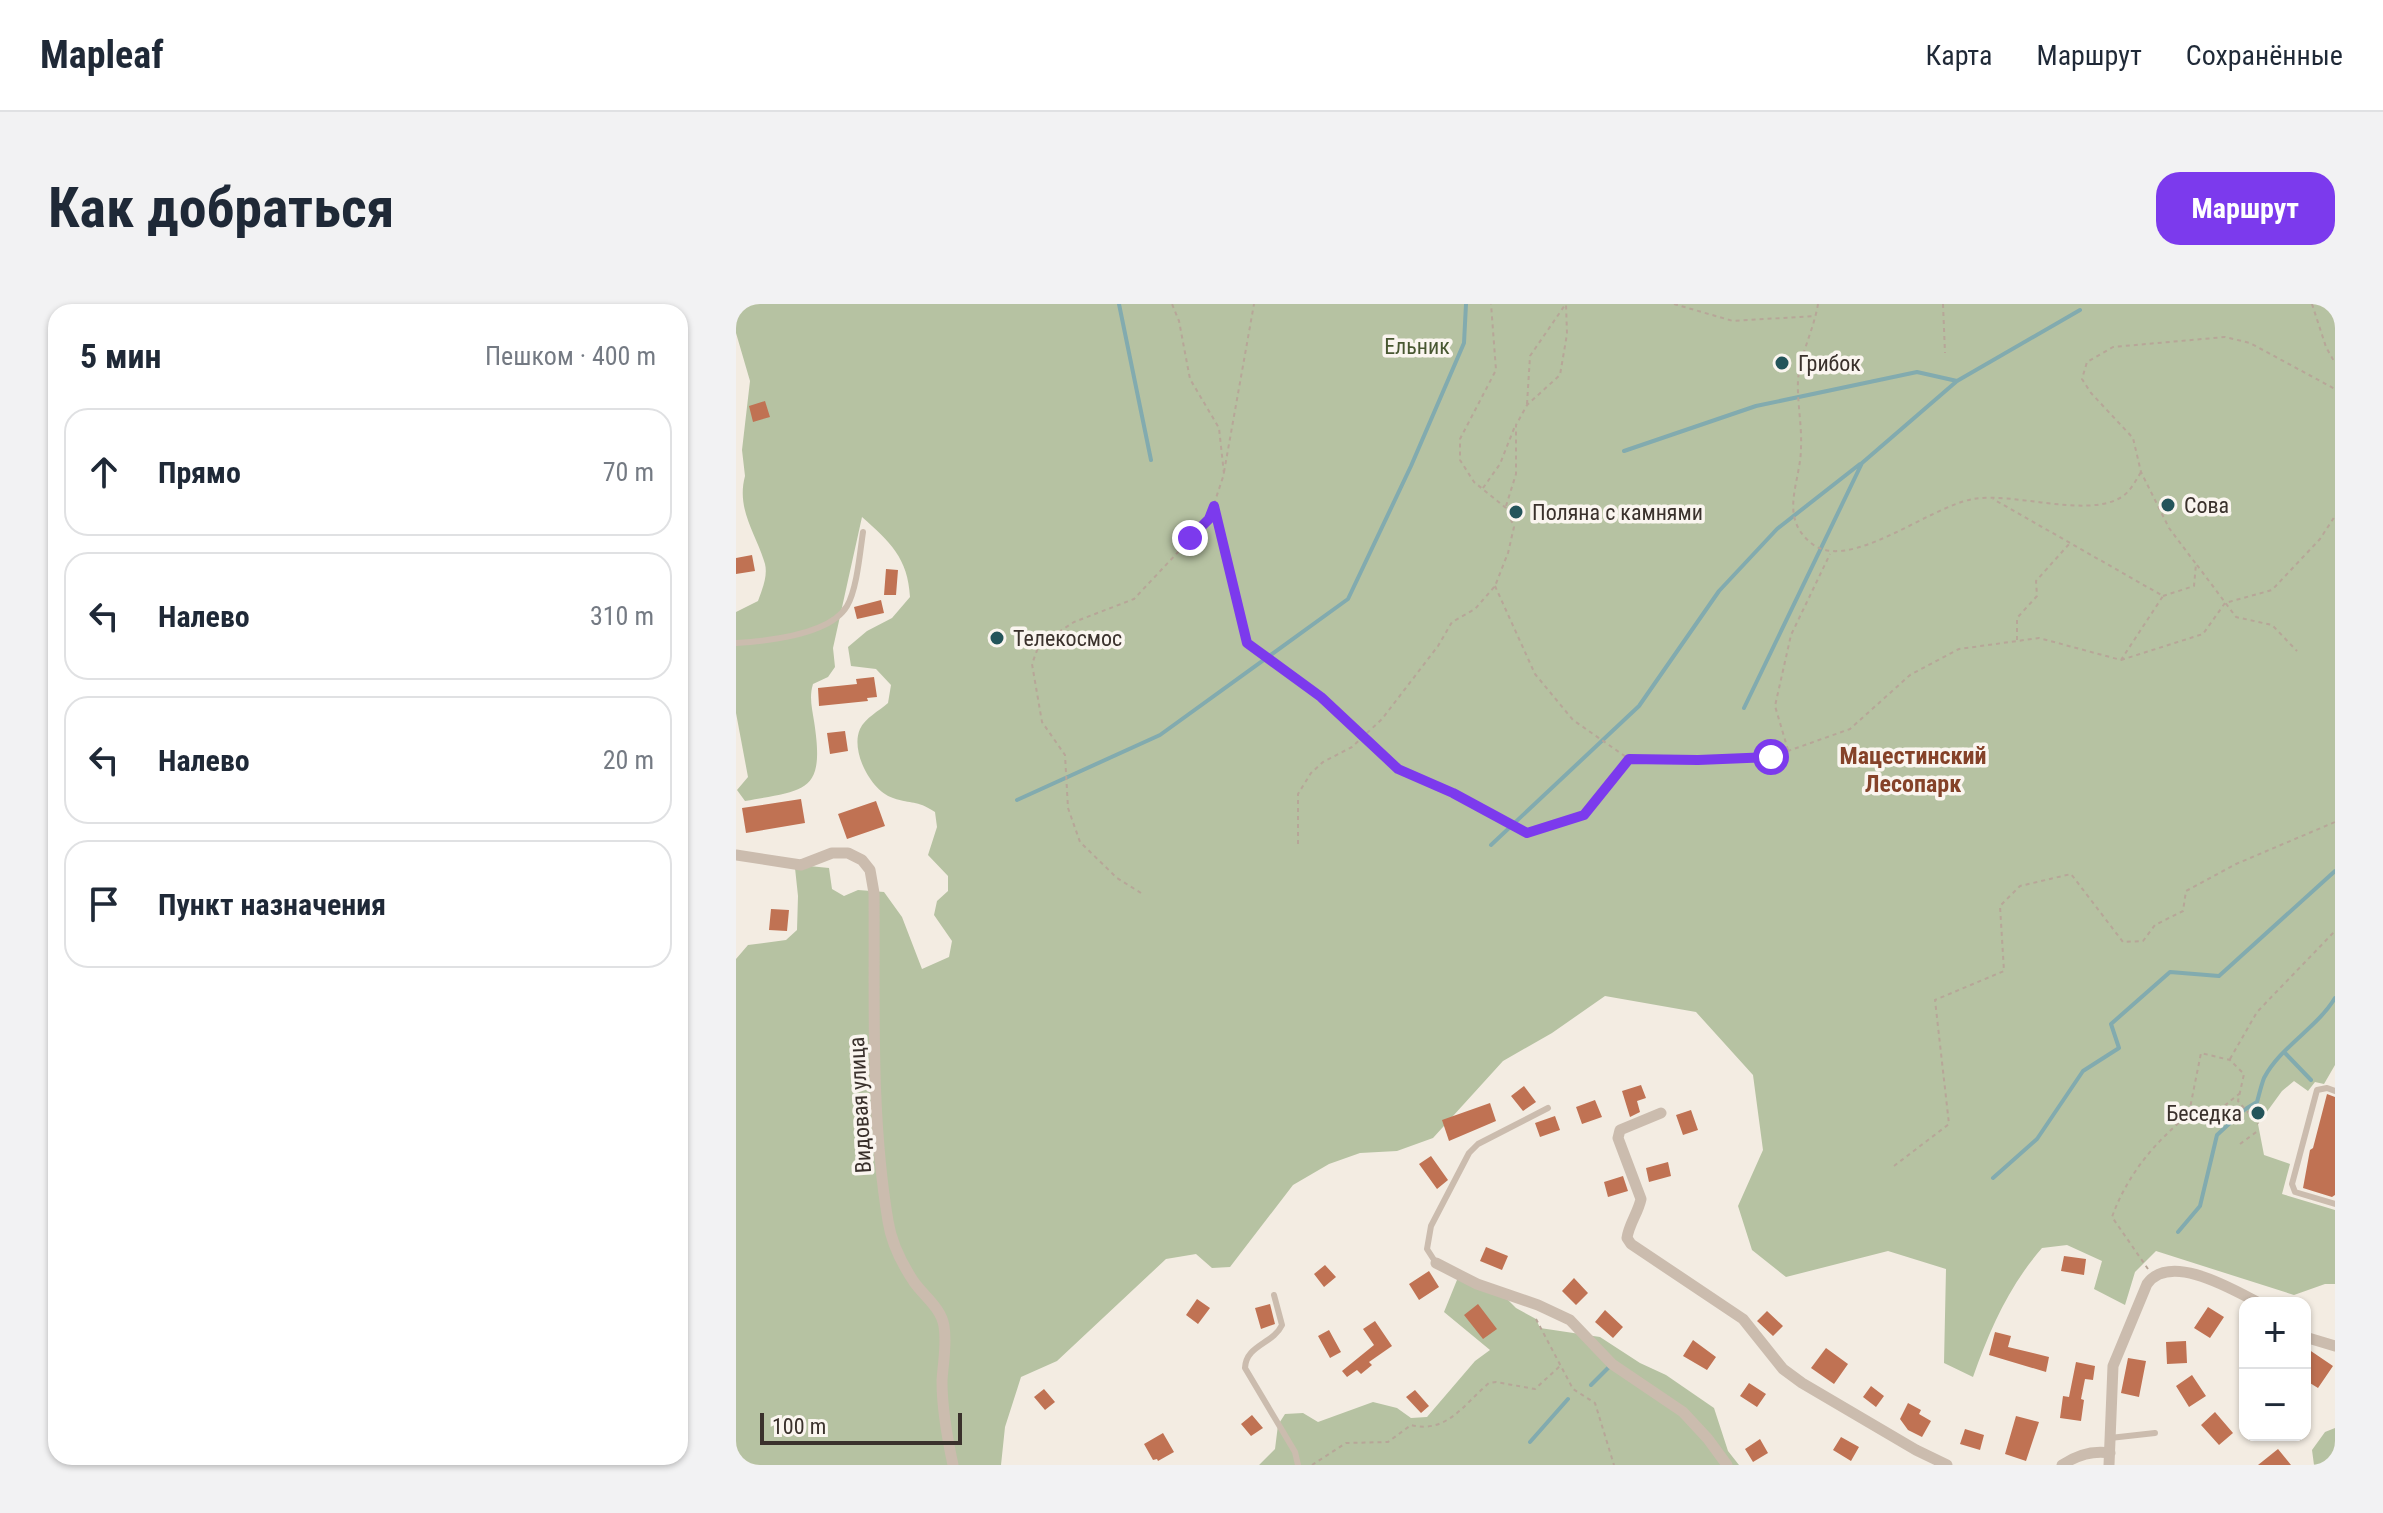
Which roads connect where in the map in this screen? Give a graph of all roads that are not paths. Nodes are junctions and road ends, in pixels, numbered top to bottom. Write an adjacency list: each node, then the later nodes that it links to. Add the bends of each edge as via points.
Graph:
1 (863, 532): 2 (lane, via 848,605 837,619 816,629)
2 (736, 643)
3 (736, 855): 16 (street, Видовая улица, via 801,865 839,852 862,860 870,870 877,1118 888,1221 914,1281 944,1322 943,1395)
4 (2335, 1091): 7 (lane, via 2317,1090 2292,1184 2295,1192)
5 (1548, 1108): 8 (lane, via 1469,1153 1431,1226 1427,1249)
6 (1661, 1113): 19 (street, via 1620,1130 1618,1138 1641,1199 1628,1228 1631,1244 1743,1319 1783,1369 1802,1383)
7 (2335, 1204)
8 (1436, 1263): 18 (street, via 1570,1320 1612,1364 1683,1412)
9 (1274, 1295): 17 (lane, via 1282,1325 1245,1359 1245,1368)
10 (2247, 1297): 14 (street, via 2175,1270 2153,1276 2113,1366)
11 (2311, 1339): 12 (street)
12 (2335, 1346)
13 (2155, 1433): 14 (lane)
14 (2110, 1438): 15 (street)
15 (2109, 1459): 20 (street, via 2094,1452)
16 (953, 1465)
17 (1298, 1465)
18 (1727, 1465)
19 (1947, 1465)
20 (2062, 1465)

